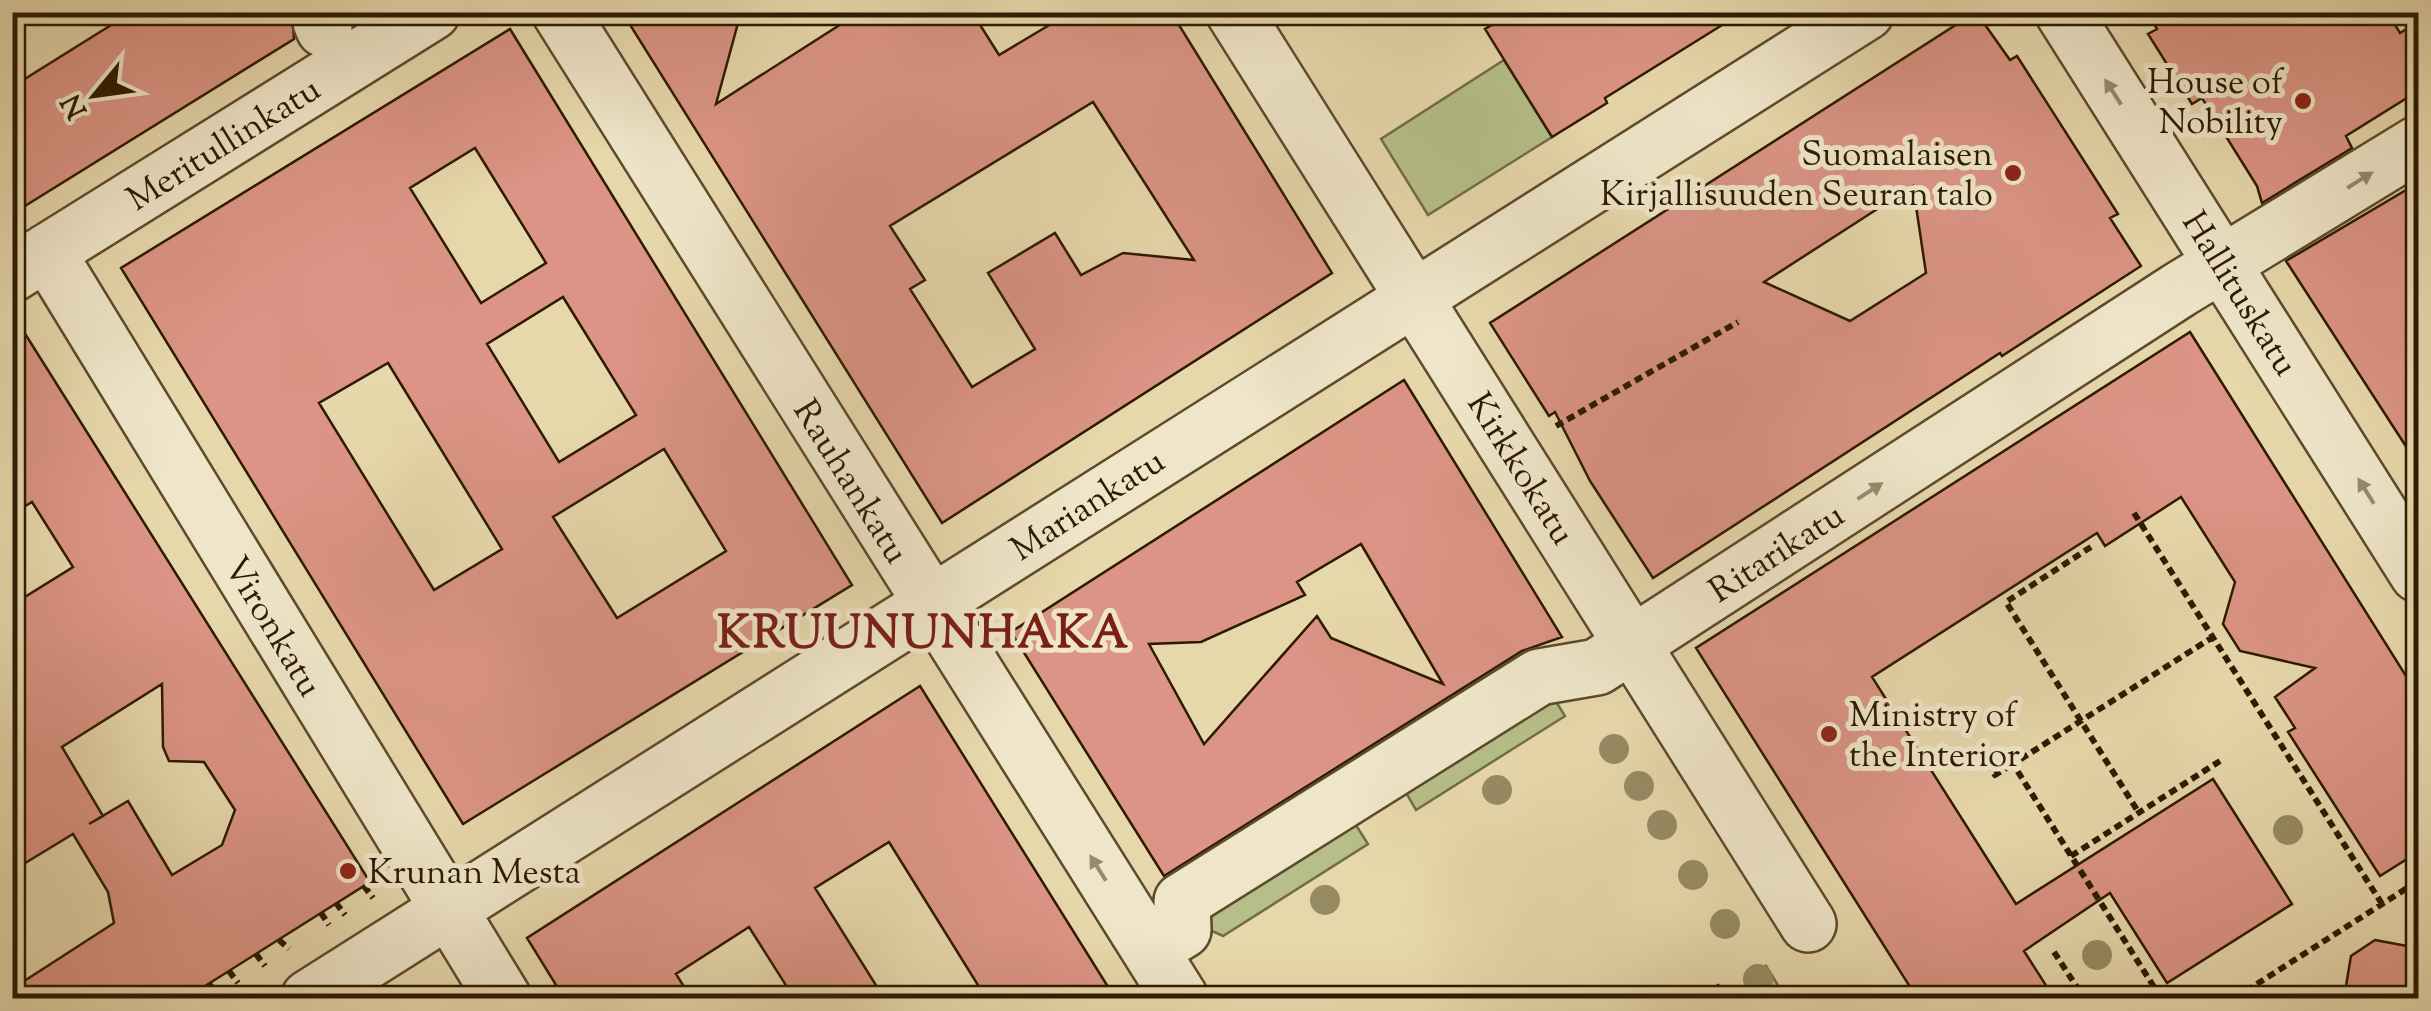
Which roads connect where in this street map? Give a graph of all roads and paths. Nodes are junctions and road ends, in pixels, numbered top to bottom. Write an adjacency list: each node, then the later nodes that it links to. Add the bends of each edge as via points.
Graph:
1 (432, 12): 7 (street, Meritullinkatu)
2 (560, 12): 15 (street, Rauhankatu)
3 (1234, 12): 9 (street, Kirkkokatu)
4 (1866, 12): 9 (street, Mariankatu)
5 (2063, 12): 8 (street, Hallituskatu, one-way to 5)
6 (2418, 144): 8 (street, Ritarikatu, one-way to 6)
7 (30, 263): 29 (street, Vironkatu)
8 (2222, 263): 14 (street, Hallituskatu, one-way to 8); 17 (street, Ritarikatu, one-way to 8)
9 (1413, 296): 11 (street, Kirkkokatu); 15 (street, Mariankatu)
10 (1738, 322): 11 (path)
11 (1513, 454): 17 (street, Kirkkokatu)
12 (2134, 513): 16 (path)
13 (2091, 548): 18 (path, via 2006,602)
14 (2418, 574)
15 (930, 604): 29 (street, Mariankatu); 35 (street, Rauhankatu, one-way to 15)
16 (2213, 637): 18 (path); 28 (path)
17 (1633, 644): 32 (street, Kirkkokatu); 35 (street, Ritarikatu, via 1597,667 1539,677 1182,901 1183,930)
18 (2081, 721): 21 (path); 22 (path)
19 (1982, 751): 21 (path, via 1996,775)
20 (2220, 762): 22 (path)
21 (2013, 764): 23 (path)
22 (2139, 812): 23 (path)
23 (2071, 856): 49 (path)
24 (2418, 882): 28 (path)
25 (364, 886): 26 (path)
26 (373, 899)
27 (336, 903): 31 (path)
28 (2382, 904): 50 (path)
29 (449, 911): 40 (street, Mariankatu); 45 (street, Vironkatu)
30 (321, 913): 33 (path)
31 (346, 916)
32 (1808, 924)
33 (329, 926)
34 (279, 940): 40 (path)
35 (1150, 950): 46 (street, Rauhankatu)
36 (2054, 952): 48 (path)
37 (256, 954): 38 (path)
38 (265, 966)
39 (228, 971): 41 (path)
40 (300, 974)
41 (238, 983)
42 (209, 984): 44 (path)
43 (1716, 985): 47 (path)
44 (218, 995)
45 (503, 998)
46 (1180, 998)
47 (1726, 998)
48 (2084, 998)
49 (2161, 998)
50 (2234, 998)

